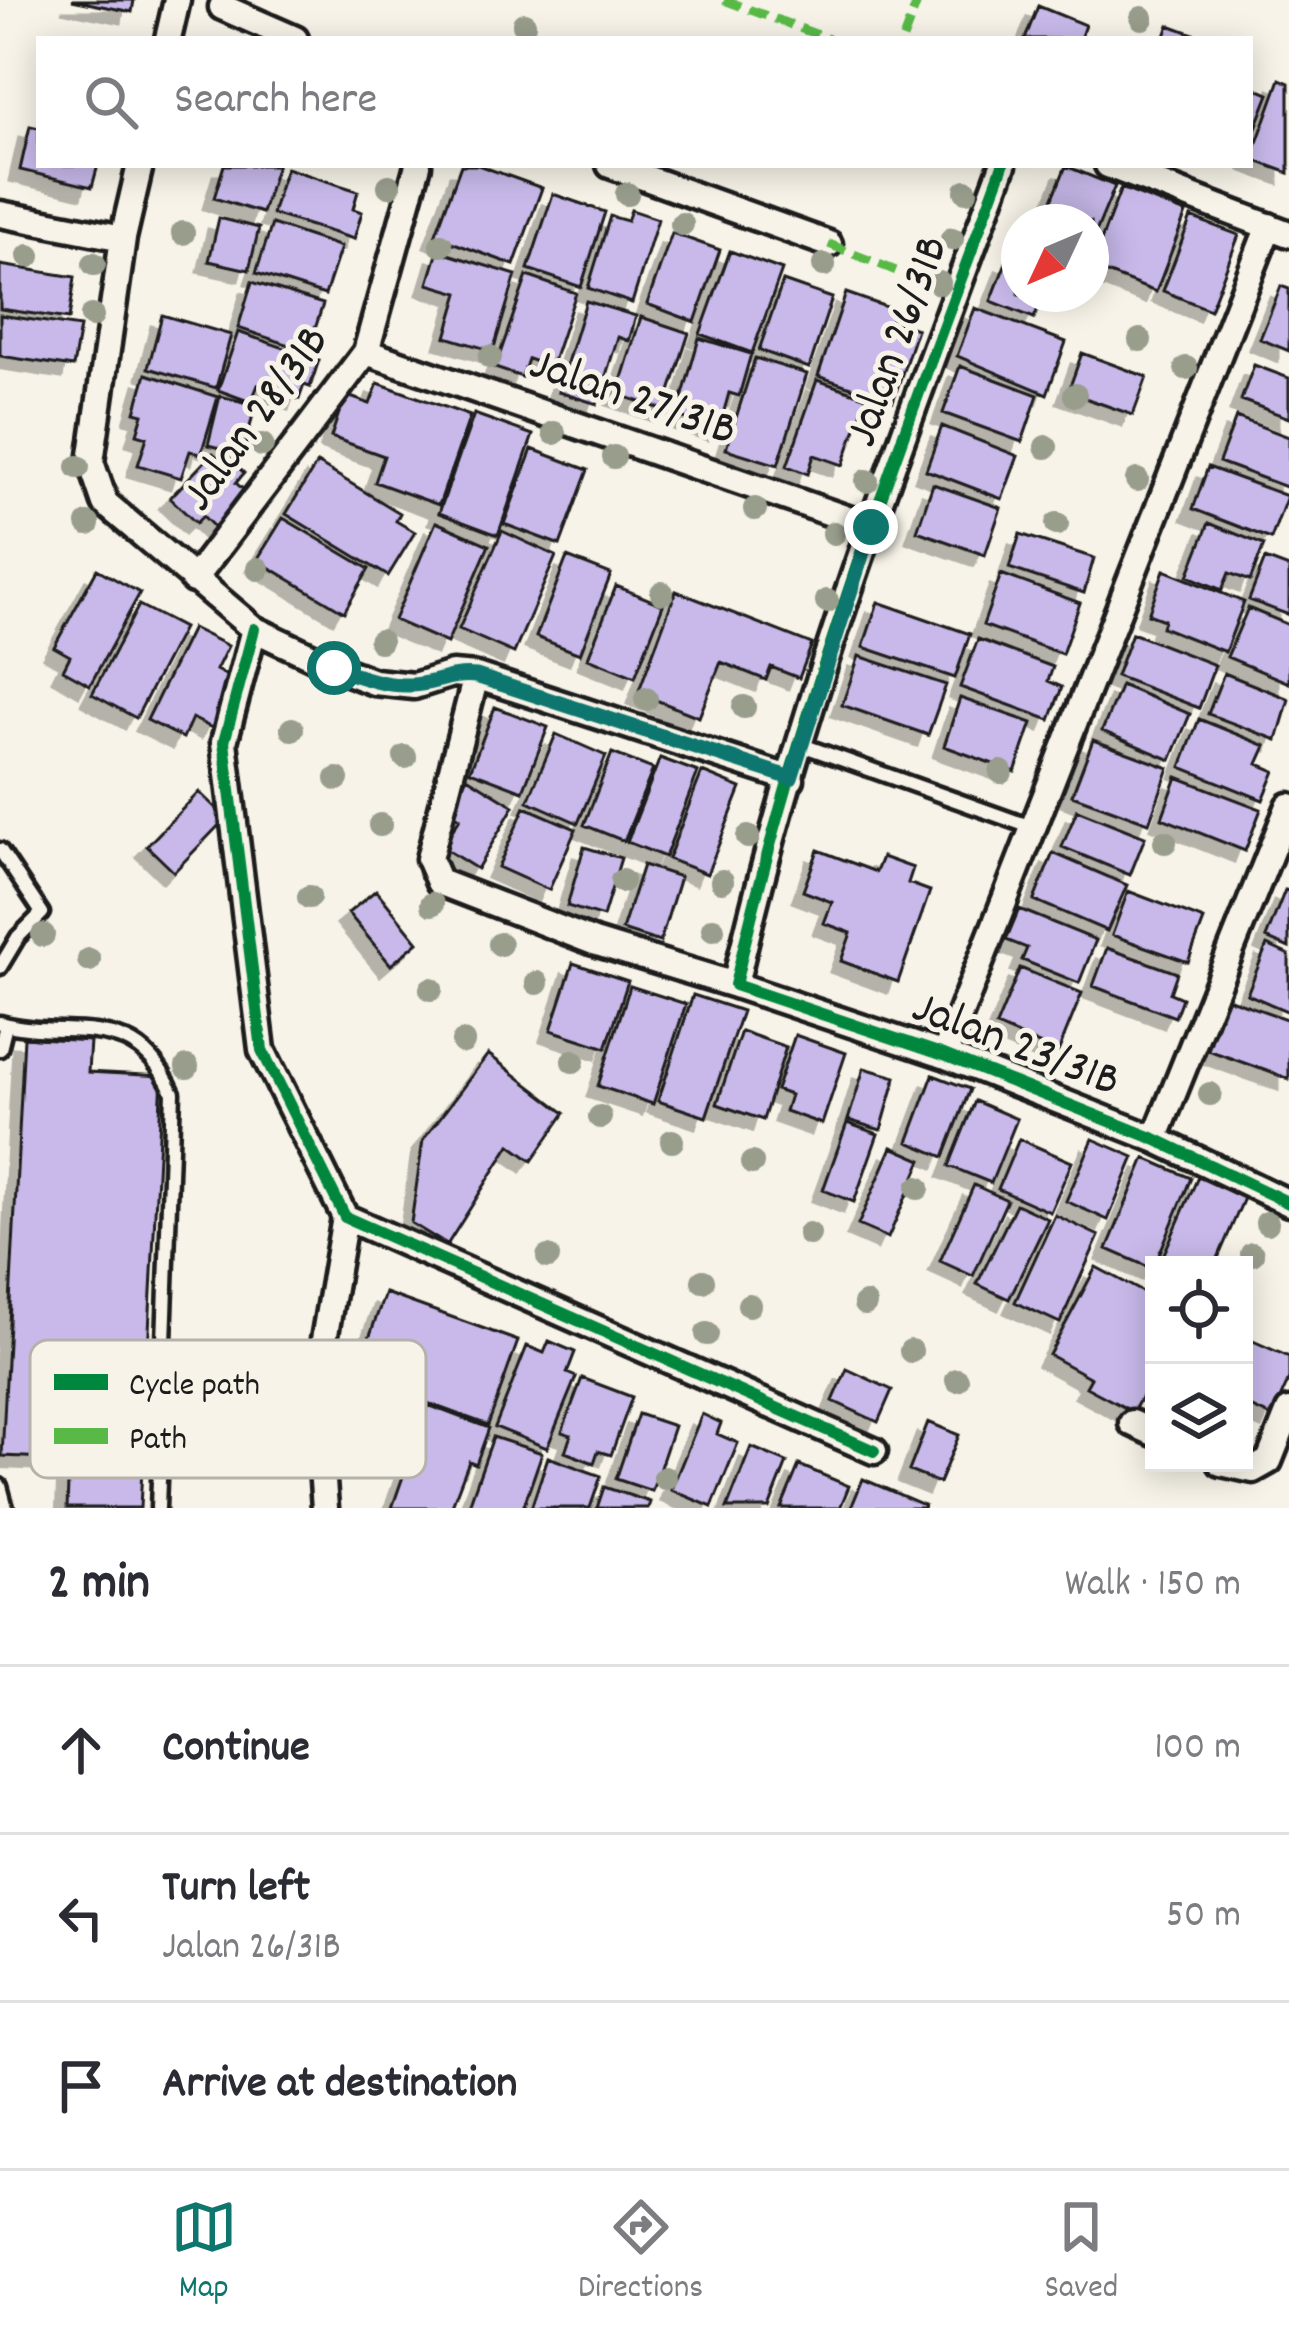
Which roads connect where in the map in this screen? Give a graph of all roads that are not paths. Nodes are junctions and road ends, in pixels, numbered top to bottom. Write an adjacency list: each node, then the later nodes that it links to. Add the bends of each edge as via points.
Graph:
1 (177, 0): 3 (street)
2 (222, 7): 4 (street)
3 (170, 36)
4 (288, 36)
5 (139, 168): 12 (street)
6 (417, 168): 14 (street, Jalan 28/31B)
7 (618, 168): 13 (street)
8 (1003, 168): 15 (street, Jalan 26/31B)
9 (1116, 168): 11 (street)
10 (0, 214): 12 (street)
11 (1279, 230): 22 (street, Jalan 23/31B)
12 (123, 238): 16 (street, via 91,462 105,503)
13 (829, 244)
14 (365, 352): 15 (street, Jalan 27/31B); 16 (street, Jalan 28/31B)
15 (871, 527): 19 (street, Jalan 26/31B)
16 (194, 580): 17 (street)
17 (254, 629): 18 (street, via 374,682 414,686); 31 (street, via 224,742 262,1050)
18 (476, 676): 20 (street); 25 (street, Jalan 23/31B, via 429,859 439,882)
19 (802, 745): 20 (street, Jalan 26/31B); 22 (lane)
20 (791, 778): 25 (street, Jalan 26/31B)
21 (1289, 806): 29 (street)
22 (1031, 827): 28 (street, Jalan 23/31B)
23 (0, 850): 24 (lane, via 42,913)
24 (0, 967)
25 (735, 985): 28 (street, Jalan 23/31B)
26 (3, 1024): 27 (lane); 32 (lane, via 106,1031 153,1057 173,1093)
27 (0, 1049)
28 (944, 1054): 29 (street, Jalan 23/31B)
29 (1155, 1138): 30 (street, Jalan 23/31B)
30 (1289, 1203)
31 (345, 1217): 33 (street); 35 (street)
32 (164, 1340)
33 (324, 1340)
34 (1289, 1412): 36 (street, via 1269,1461)
35 (874, 1451)
36 (1253, 1470)
37 (159, 1478): 41 (lane)
38 (323, 1478): 42 (street)
39 (0, 1486): 40 (lane)
40 (6, 1508)
41 (158, 1508)
42 (325, 1508)

